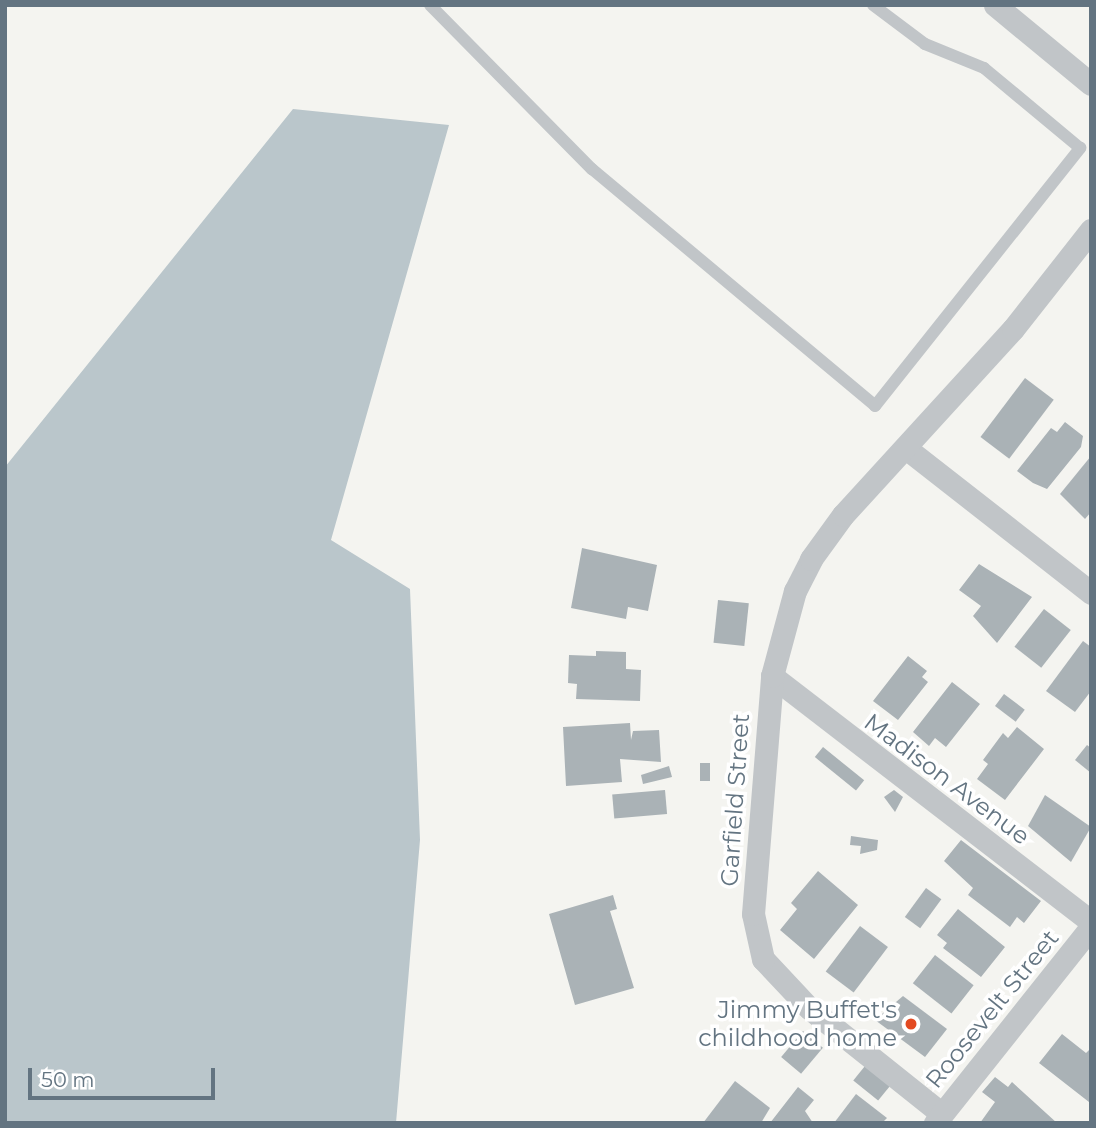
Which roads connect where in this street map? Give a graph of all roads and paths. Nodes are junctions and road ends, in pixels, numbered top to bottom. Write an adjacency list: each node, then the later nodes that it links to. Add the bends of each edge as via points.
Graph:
1 (430, 5): 2 (lane, via 592,169 875,406 1080,148 984,68 925,44)
2 (873, 5)
3 (995, 5): 4 (street)
4 (1091, 84)
5 (1091, 230): 6 (street, Garfield Street)
6 (907, 449): 7 (street); 8 (street, Garfield Street, via 843,515 811,559 795,591)
7 (1091, 593)
8 (772, 676): 9 (street, Madison Avenue); 10 (street, Garfield Street, via 753,914 763,959 809,1008)
9 (1091, 925): 10 (street, Roosevelt Street)
10 (938, 1118)

